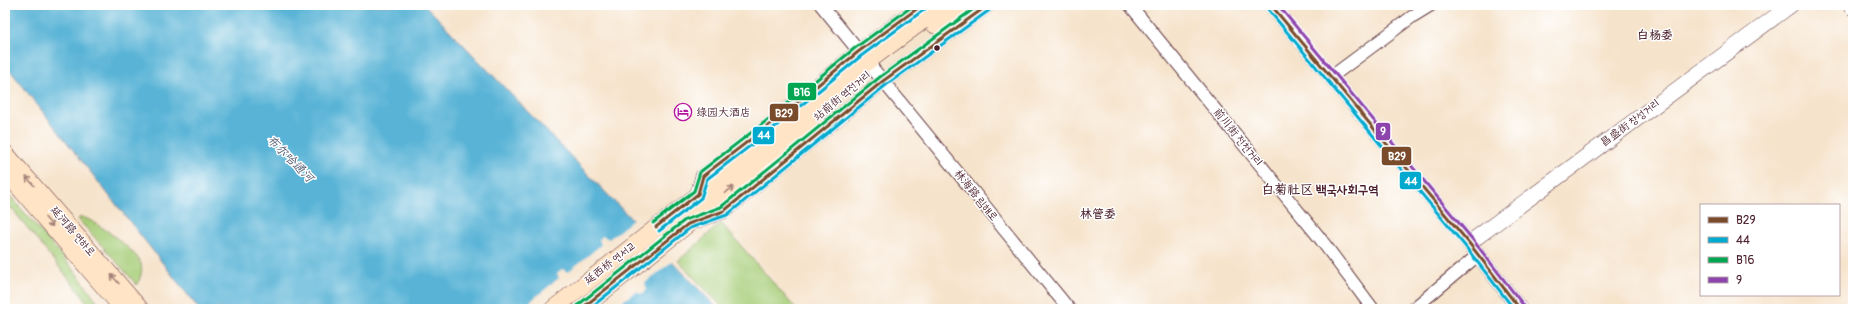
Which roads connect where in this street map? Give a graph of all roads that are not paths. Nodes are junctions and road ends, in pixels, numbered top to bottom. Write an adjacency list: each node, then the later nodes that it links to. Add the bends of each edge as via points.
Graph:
1 (821, 5): 12 (street, 林海路 림해로)
2 (922, 5): 12 (street, 站前街 역전거리)
3 (944, 5): 12 (main road, 站前街 역전거리)
4 (963, 5): 12 (main road, 站前街 역전거리)
5 (988, 5): 12 (street, 站前街 역전거리)
6 (1130, 5): 24 (street, 前川街 전천거리, via 1319,237)
7 (1271, 5): 13 (street)
8 (1431, 5): 13 (street)
9 (1791, 5): 18 (street, 昌盛街 창성거리)
10 (1850, 5): 11 (street)
11 (1853, 8)
12 (870, 66): 16 (main road, 站前街 역전거리); 17 (main road, 站前街 역전거리, one-way to 12); 23 (street, 林海路 림해로)
13 (1331, 77): 18 (street)
14 (5, 153): 20 (main road, 延河路 연하로, one-way to 14)
15 (5, 172): 19 (main road, 延河路 연하로, one-way to 19)
16 (668, 218): 21 (main road, 延西桥 연서교)
17 (684, 227): 22 (main road, 延西桥 연서교)
18 (1473, 249): 25 (street); 26 (street)
19 (123, 309)
20 (140, 309)
21 (553, 309)
22 (581, 309)
23 (1069, 309)
24 (1373, 309)
25 (1412, 309)
26 (1520, 309)

